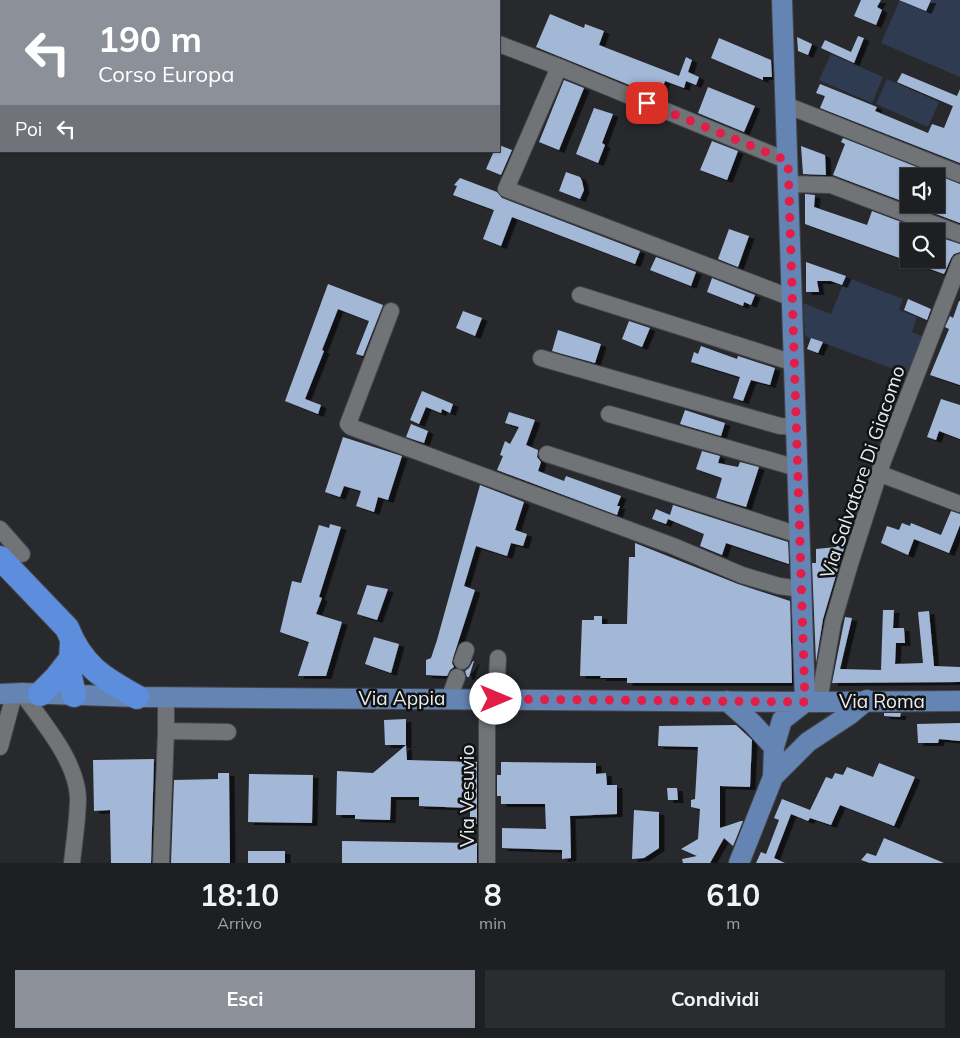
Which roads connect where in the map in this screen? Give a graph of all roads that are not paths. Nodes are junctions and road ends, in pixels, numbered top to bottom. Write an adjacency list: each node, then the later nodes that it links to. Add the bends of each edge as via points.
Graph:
1 (782, 0): 4 (main road)
2 (500, 44): 3 (street)
3 (560, 67): 5 (street); 11 (street, via 506,189)
4 (786, 105): 5 (main road); 6 (street)
5 (788, 161): 7 (main road)
6 (960, 174)
7 (788, 184): 8 (street, via 831,185); 11 (main road)
8 (960, 234)
9 (960, 262): 37 (street, Via Salvatore Di Giacomo, via 886,452 850,564)
10 (580, 295): 14 (street)
11 (792, 298): 14 (main road)
12 (391, 311): 24 (street, via 348,424 351,427 673,546 742,575)
13 (541, 358): 16 (street, via 780,426)
14 (794, 363): 16 (main road)
15 (609, 414): 18 (street)
16 (796, 427): 18 (main road)
17 (547, 454): 22 (street)
18 (797, 468): 22 (main road)
19 (886, 476): 20 (street)
20 (960, 504)
21 (0, 529): 23 (street)
22 (799, 535): 24 (main road)
23 (11, 556): 25 (highway, via 67,628)
24 (801, 589): 37 (main road)
25 (75, 654): 28 (highway, via 56,678); 29 (highway, via 88,685); 30 (highway, via 97,673)
26 (498, 658): 33 (street, Via Vesuvio)
27 (457, 677): 32 (street)
28 (19, 694): 29 (main road, Via Appia); 41 (street); 44 (street, via 64,755 74,774 78,798)
29 (80, 695): 30 (main road, Via Appia)
30 (137, 697): 31 (main road, Via Appia)
31 (166, 697): 32 (main road, Via Appia); 38 (street)
32 (449, 699): 33 (main road, Via Appia)
33 (492, 699): 35 (main road, Via Appia); 46 (street, Via Vesuvio)
34 (866, 700): 36 (main road, Via Roma); 37 (main road, Via Roma); 40 (main road)
35 (727, 701): 37 (main road, Via Appia); 42 (main road)
36 (960, 701)
37 (812, 702): 40 (main road, via 813,728); 42 (main road, via 782,720)
38 (166, 731): 39 (street); 45 (street)
39 (228, 732)
40 (808, 742): 43 (main road)
41 (0, 747)
42 (774, 747): 43 (main road)
43 (773, 777): 47 (main road)
44 (72, 863)
45 (161, 863)
46 (487, 863)
47 (739, 863)

